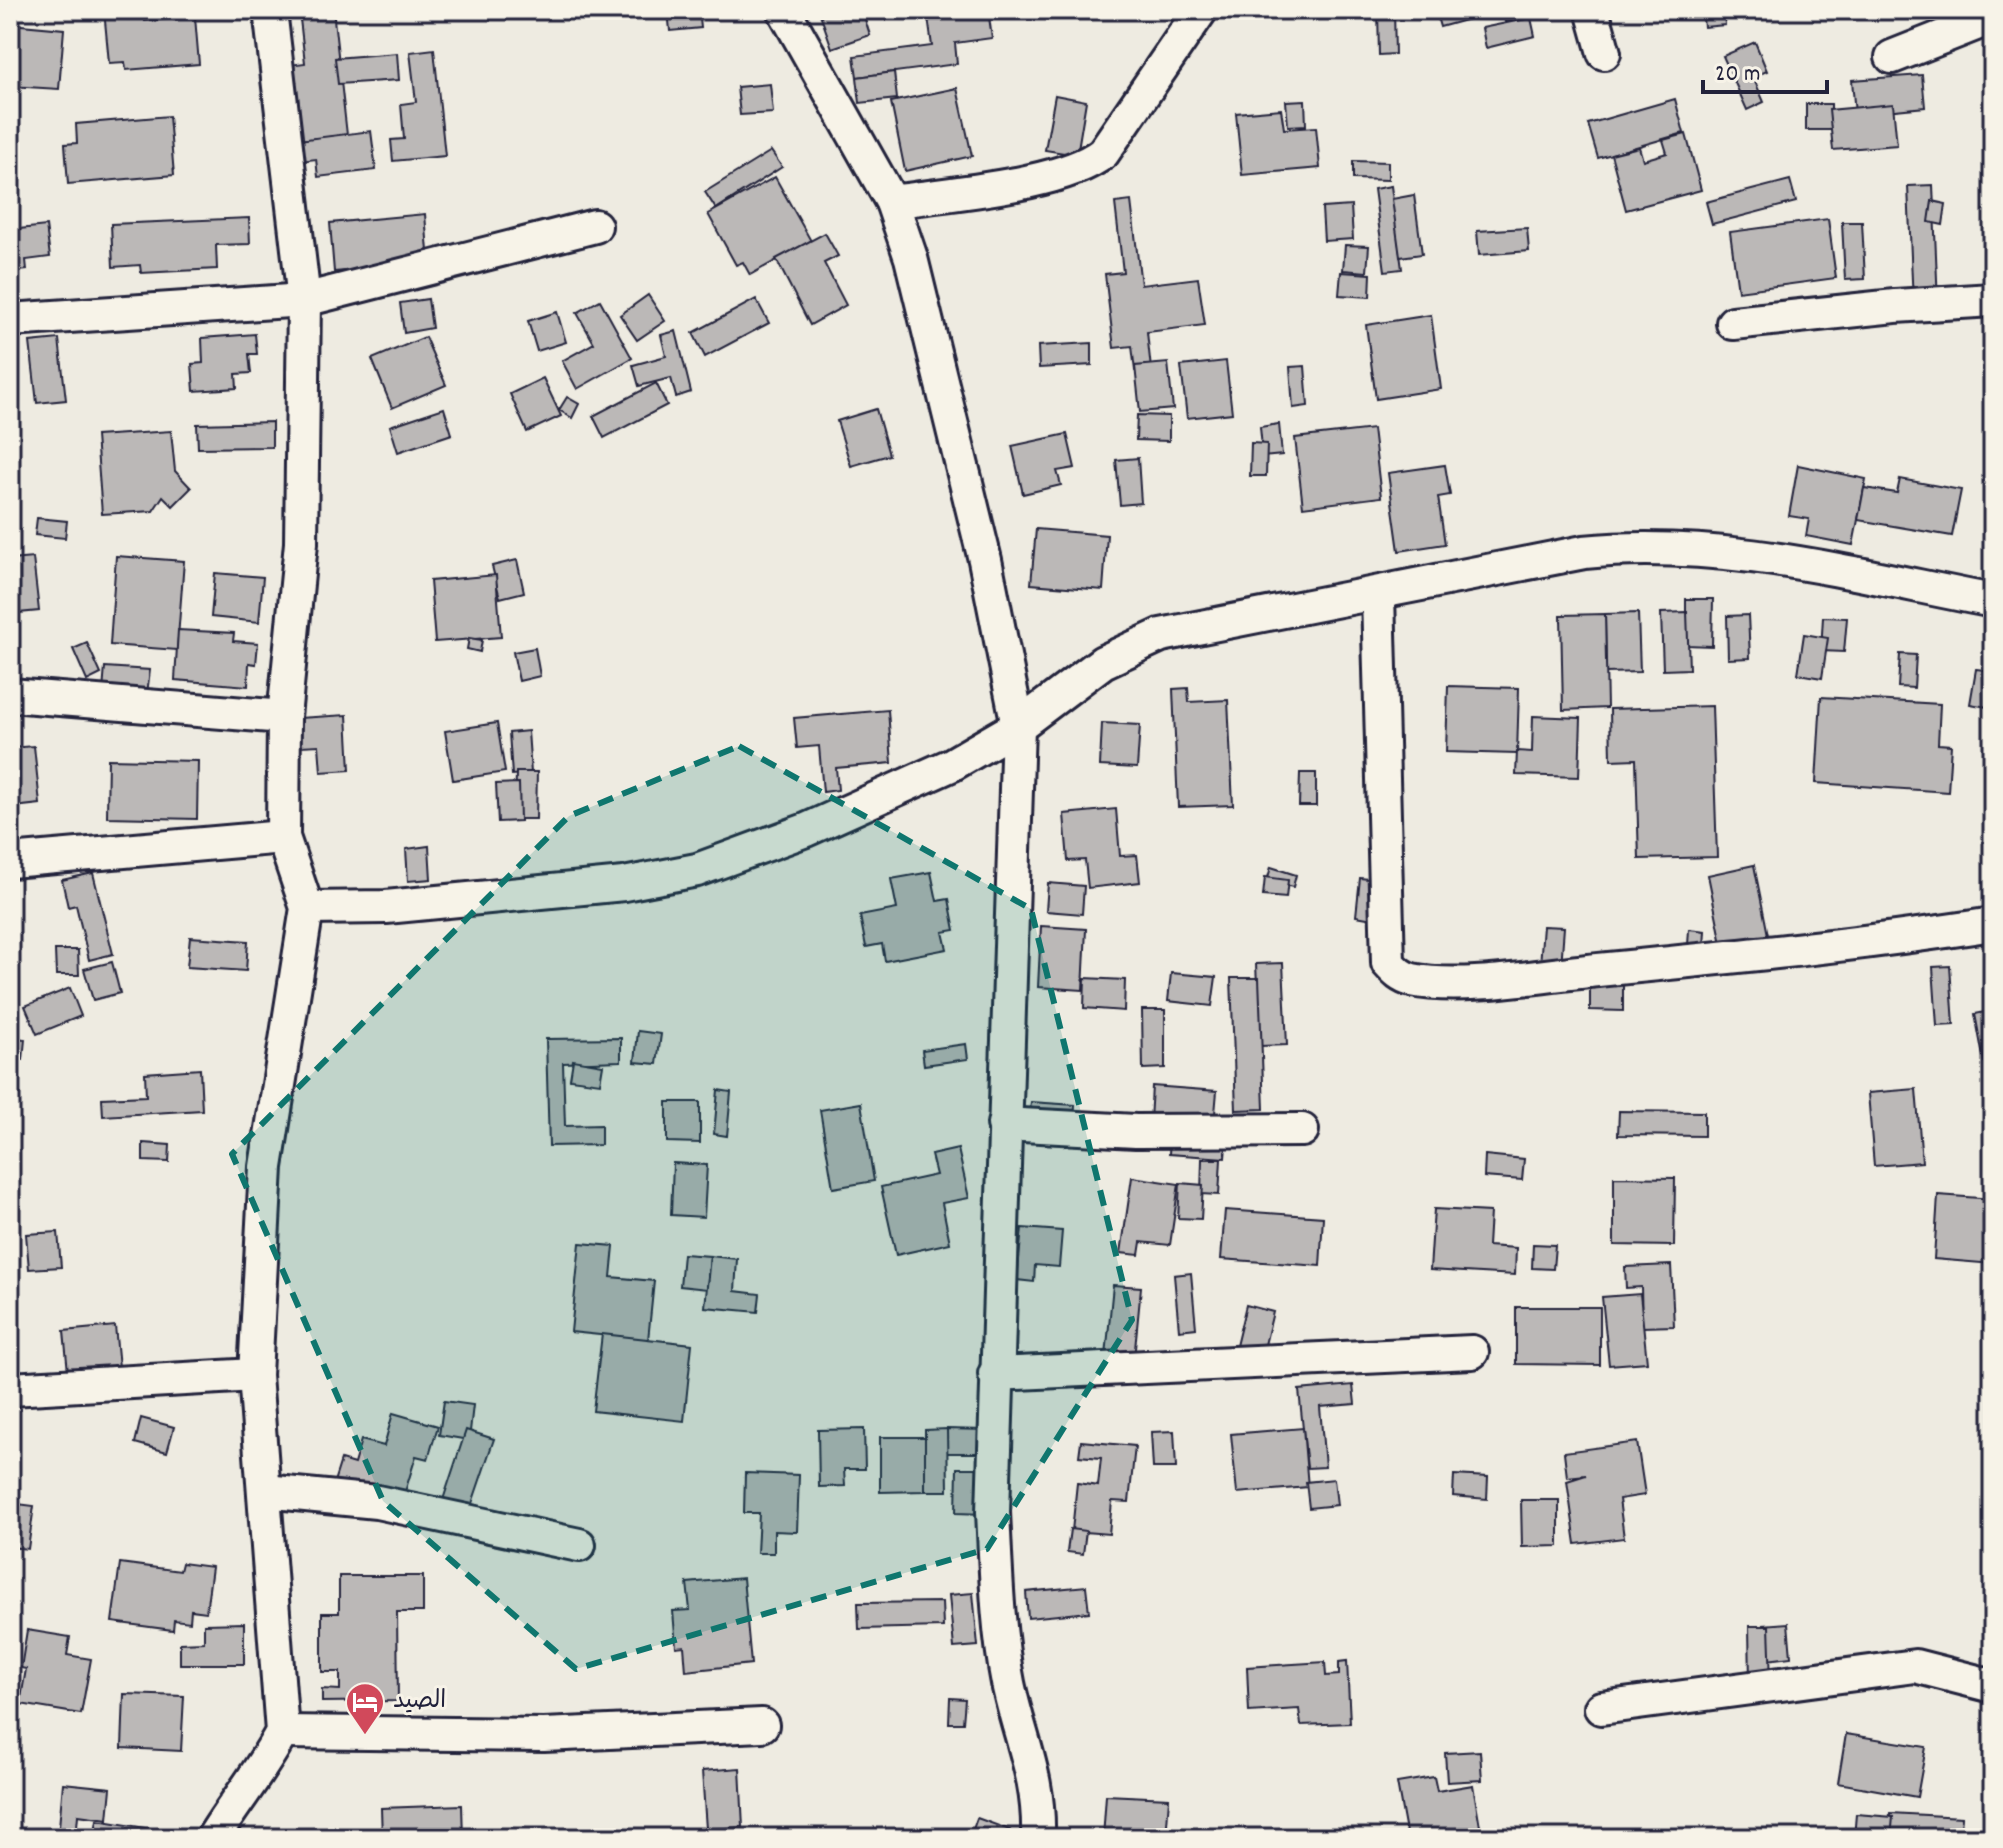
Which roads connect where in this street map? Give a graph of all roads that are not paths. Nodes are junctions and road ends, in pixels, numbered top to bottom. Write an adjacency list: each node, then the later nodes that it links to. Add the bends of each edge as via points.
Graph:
1 (270, 10): 10 (street)
2 (784, 10): 8 (street)
3 (1201, 10): 8 (street, via 1103,153 1086,166)
4 (1592, 10): 6 (street)
5 (1993, 17): 7 (street)
6 (1604, 53)
7 (1892, 57)
8 (892, 202): 18 (street, via 911,258 985,560)
9 (595, 226): 10 (street)
10 (304, 300): 12 (street); 17 (street, via 301,543)
11 (1993, 300): 13 (street)
12 (10, 320)
13 (1733, 323)
14 (1378, 595): 15 (street, via 1584,552 1628,548 1736,551); 18 (street, via 1161,635 1103,662); 22 (street, via 1388,963 1399,975 1459,982 1549,975 1777,953)
15 (1993, 601)
16 (10, 695): 17 (street)
17 (284, 717): 19 (street)
18 (1018, 726): 21 (street, via 882,798 697,870 624,884 433,903); 23 (street)
19 (283, 837): 20 (street); 21 (street)
20 (10, 861)
21 (307, 908): 27 (street, via 266,1167)
22 (1993, 924)
23 (1004, 1124): 24 (street, via 1136,1131); 26 (street)
24 (1302, 1130)
25 (1472, 1352): 26 (street)
26 (995, 1374): 36 (street, via 998,1607 1008,1683 1038,1793)
27 (255, 1375): 28 (street); 29 (street)
28 (10, 1389)
29 (265, 1491): 30 (street, via 377,1502); 34 (street)
30 (579, 1545)
31 (1993, 1686): 32 (street, via 1915,1666)
32 (1601, 1708)
33 (762, 1725): 34 (street, via 544,1735)
34 (282, 1732): 35 (street)
35 (213, 1838)
36 (1038, 1838)

